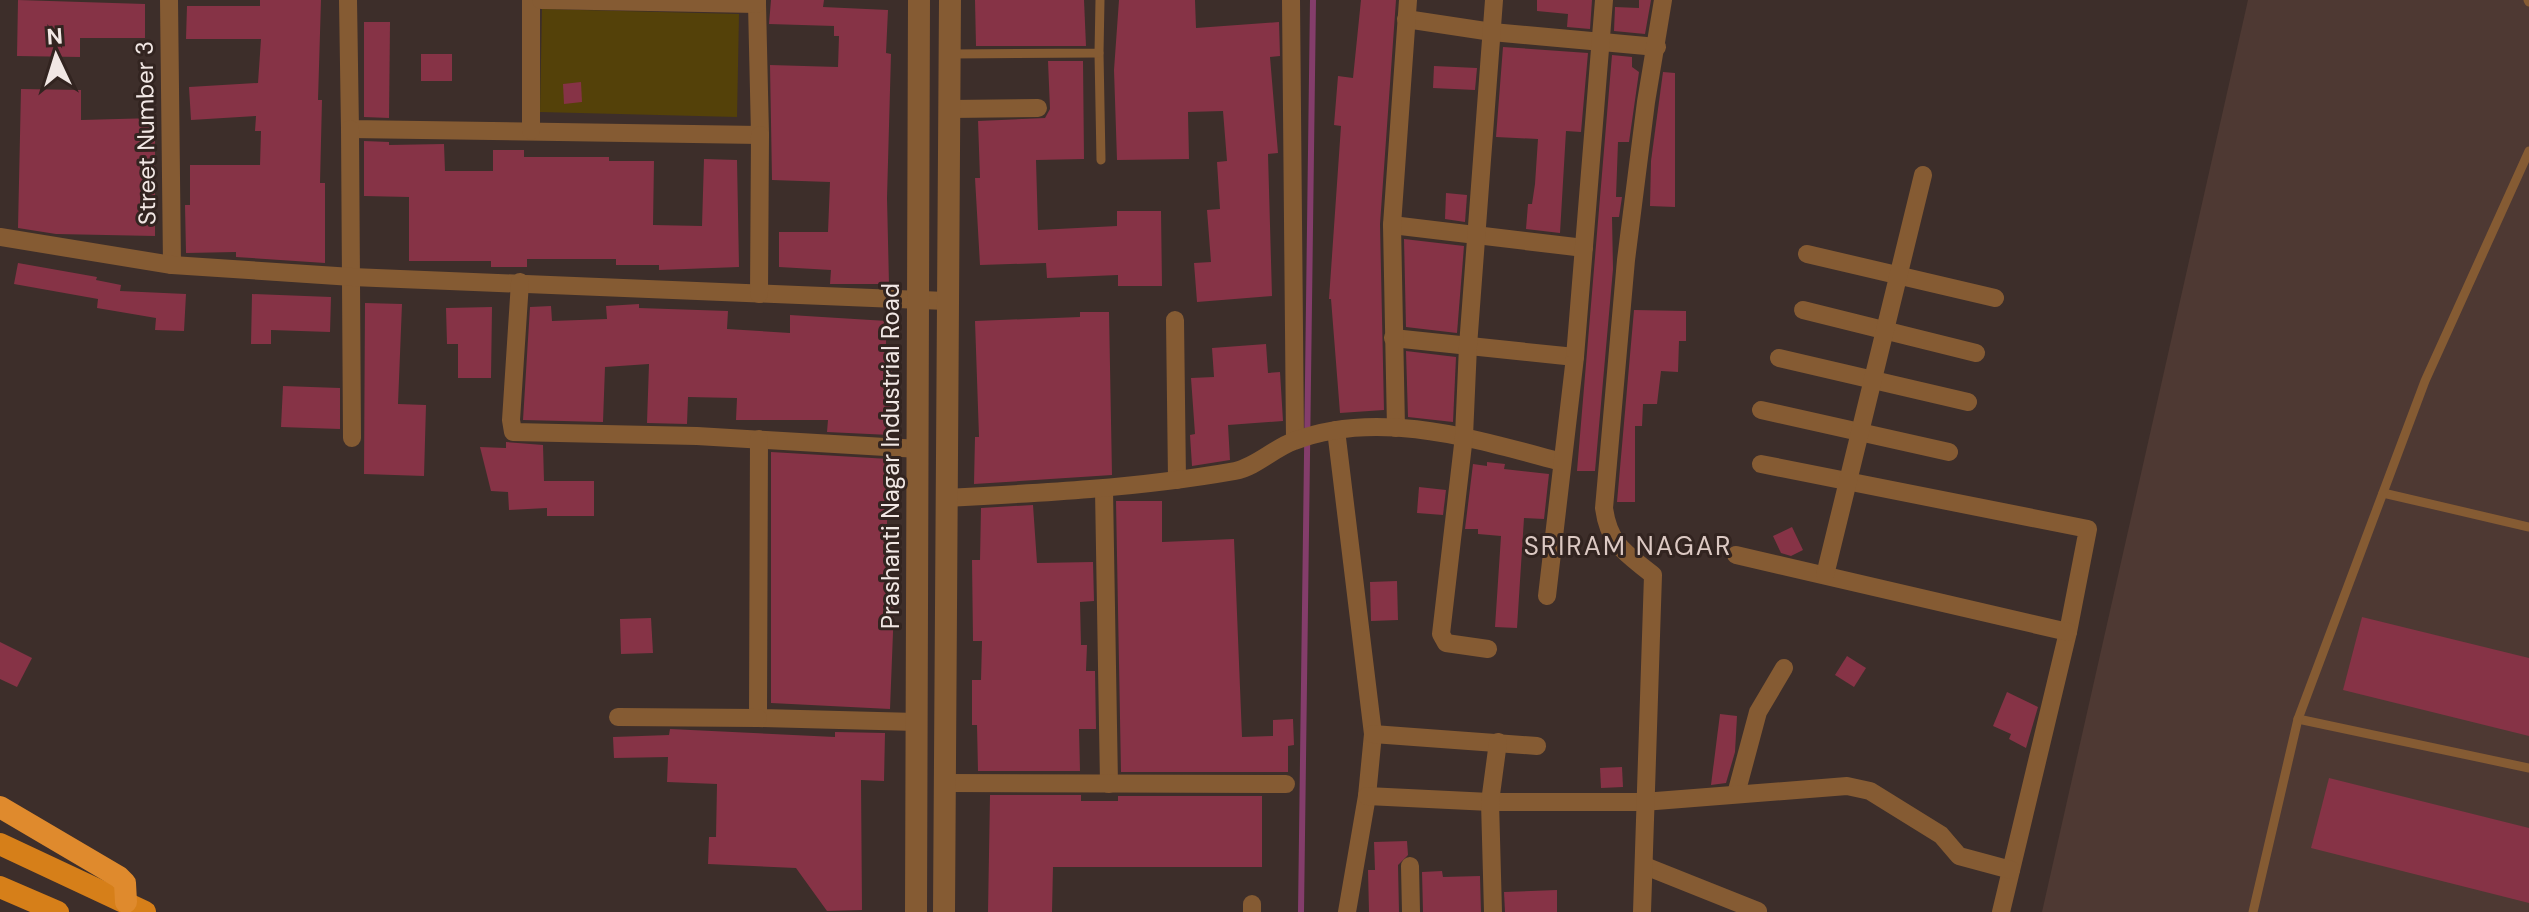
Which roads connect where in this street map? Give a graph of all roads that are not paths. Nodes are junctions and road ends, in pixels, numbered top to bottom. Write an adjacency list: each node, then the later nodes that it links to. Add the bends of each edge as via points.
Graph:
1 (169, 0): 33 (street, Street Number 3)
2 (348, 0): 22 (street)
3 (531, 0): 23 (street)
4 (541, 0): 13 (street)
5 (919, 0): 39 (street, Prashanti Nagar Industrial Road)
6 (950, 0): 19 (street)
7 (1100, 0): 18 (lane)
8 (1291, 0): 58 (street)
9 (1408, 0): 14 (street)
10 (1494, 0): 15 (street)
11 (1604, 0): 16 (street)
12 (1663, 0): 17 (street)
13 (757, 2): 24 (street)
14 (1406, 19): 15 (street); 28 (street)
15 (1492, 32): 16 (street); 29 (street)
16 (1600, 44): 17 (street); 31 (street)
17 (1657, 47): 89 (street, via 1626,260 1604,508 1607,531 1616,544 1653,575)
18 (1099, 53): 19 (lane); 26 (lane)
19 (950, 54): 21 (street)
20 (1038, 108): 21 (street)
21 (950, 109): 40 (street)
22 (350, 129): 23 (street); 35 (street)
23 (531, 131): 24 (street)
24 (760, 135): 37 (street)
25 (2529, 151): 66 (lane, via 2425,381)
26 (1101, 160)
27 (1923, 175): 34 (street)
28 (1392, 225): 29 (street); 44 (street)
29 (1476, 235): 31 (street); 45 (street)
30 (0, 237): 33 (street)
31 (1584, 248): 47 (street)
32 (1807, 254): 34 (street)
33 (172, 265): 35 (street)
34 (1899, 275): 38 (street); 43 (street)
35 (352, 277): 36 (street); 56 (street)
36 (520, 282): 37 (street); 57 (street, via 513,432)
37 (759, 294): 39 (street)
38 (1995, 298)
39 (916, 300): 40 (street); 59 (street, Prashanti Nagar Industrial Road)
40 (946, 301): 67 (street)
41 (1803, 310): 43 (street)
42 (1175, 320): 63 (street)
43 (1885, 331): 46 (street); 49 (street)
44 (1393, 338): 45 (street); 52 (street)
45 (1468, 346): 47 (street); 55 (street)
46 (1976, 353)
47 (1575, 357): 61 (street)
48 (1779, 358): 49 (street)
49 (1873, 379): 50 (street); 54 (street)
50 (1968, 402)
51 (1761, 410): 54 (street)
52 (1396, 428): 53 (street); 55 (street)
53 (1336, 430): 58 (street); 79 (street)
54 (1860, 432): 60 (street); 64 (street)
55 (1464, 436): 61 (street); 73 (street, via 1441,640)
56 (352, 438)
57 (759, 439): 59 (street); 76 (street)
58 (1298, 439): 63 (street, via 1240,470)
59 (919, 449): 78 (street, Prashanti Nagar Industrial Road)
60 (1949, 452)
61 (1562, 462): 71 (street)
62 (1761, 464): 64 (street)
63 (1177, 480): 65 (street)
64 (1848, 481): 70 (street); 72 (street, via 2088,529)
65 (1104, 490): 67 (street); 84 (street)
66 (2383, 493): 68 (lane); 77 (lane)
67 (945, 498): 83 (street)
68 (2529, 527)
69 (1736, 555): 70 (street)
70 (1825, 575): 72 (street)
71 (1547, 596)
72 (2068, 632): 94 (street)
73 (1488, 649)
74 (1784, 668): 86 (street, via 1758,712)
75 (618, 717): 76 (street)
76 (758, 718): 78 (street)
77 (2298, 719): 82 (lane); 106 (lane)
78 (917, 722): 99 (street, Prashanti Nagar Industrial Road)
79 (1373, 734): 80 (street); 87 (street)
80 (1498, 742): 81 (street); 88 (street)
81 (1537, 746)
82 (2529, 768)
83 (946, 783): 84 (street); 100 (street)
84 (1109, 784): 85 (street)
85 (1286, 784)
86 (1736, 794): 89 (street); 94 (street, via 1847,786 1870,791 1941,835 1959,856)
87 (1367, 796): 88 (street); 101 (street)
88 (1490, 802): 89 (street); 103 (street)
89 (1643, 802): 93 (street)
90 (0, 807): 96 (highway, via 119,877)
91 (0, 844): 96 (main road)
92 (1410, 866): 102 (street)
93 (1645, 866): 97 (street); 104 (street)
94 (2011, 870): 105 (street)
95 (0, 887): 98 (main road)
96 (136, 907)
97 (1758, 911)
98 (58, 912)
99 (916, 912)
100 (944, 912)
101 (1347, 912)
102 (1411, 912)
103 (1493, 912)
104 (1642, 912)
105 (2001, 912)
106 (2253, 912)

